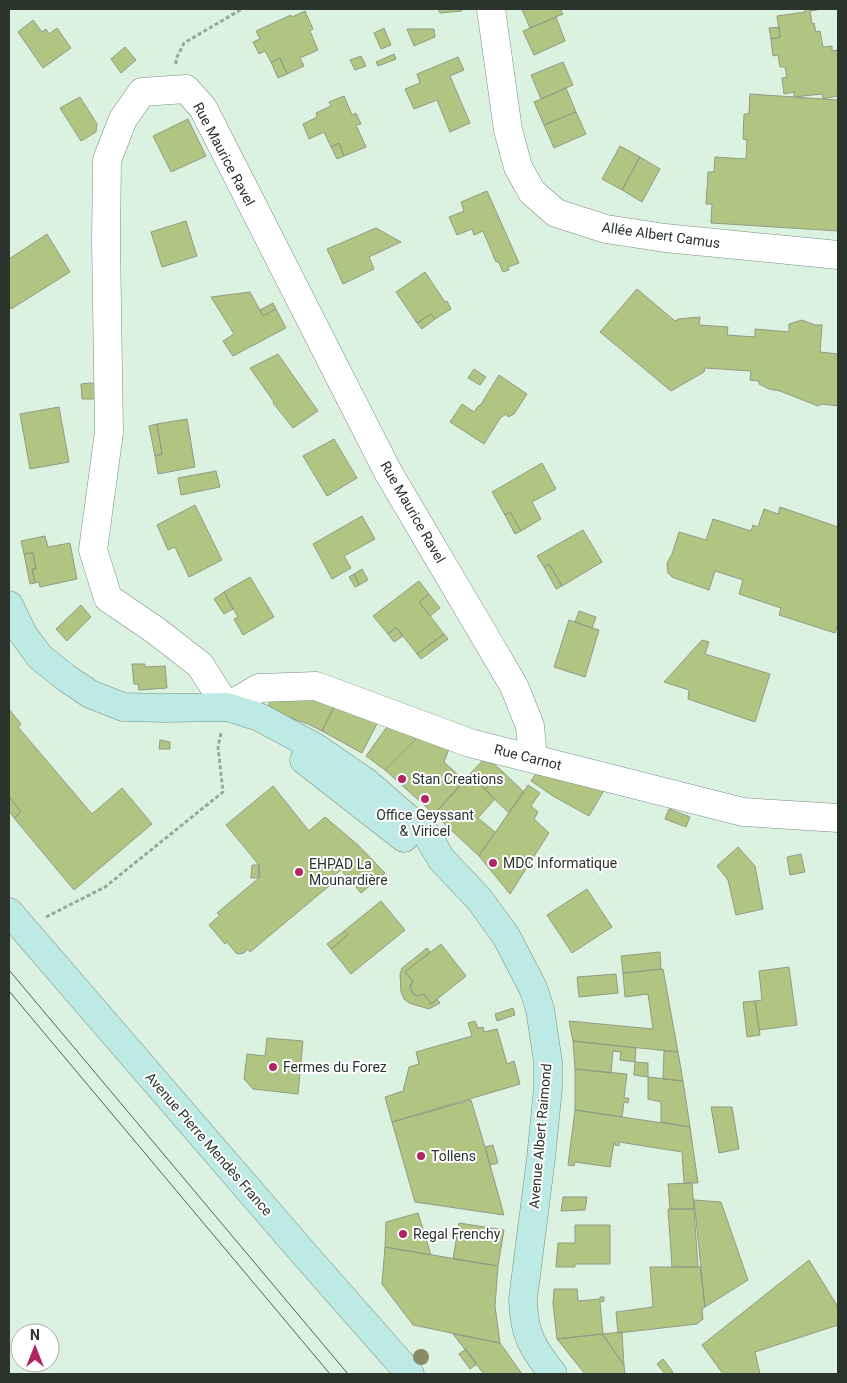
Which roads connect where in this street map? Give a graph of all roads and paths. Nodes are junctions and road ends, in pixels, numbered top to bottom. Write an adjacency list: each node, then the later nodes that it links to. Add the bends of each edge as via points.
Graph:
1 (242, 9): 3 (path, via 184,43 176,59)
2 (491, 9): 4 (street, Allée Albert Camus, via 508,130 518,167 532,192 556,213 606,230)
3 (176, 90): 7 (street, via 142,92 123,119 107,160 109,432 94,550 108,598 200,665); 8 (street, Rue Maurice Ravel, via 186,89 202,108 388,472 514,686 530,726)
4 (838, 255)
5 (9, 605): 7 (street, Avenue Albert Raimond, via 23,634 40,657 90,694 123,706)
6 (9, 643): 7 (street, Avenue Albert Raimond, via 28,669 82,710 120,723 165,725)
7 (225, 715): 8 (street, Rue Carnot, via 258,688 316,686 470,743); 10 (path, via 218,747 223,792 105,887); 12 (street, Avenue Albert Raimond, via 259,717 315,747 366,782 427,835 442,860 479,899 506,936 533,988 540,1009 548,1062 548,1088 523,1318 537,1353)
8 (533, 758): 9 (street, Rue Carnot, via 744,812)
9 (838, 818)
10 (16, 920): 11 (street, Avenue Pierre Mendès France)
11 (410, 1374)
12 (553, 1374)

